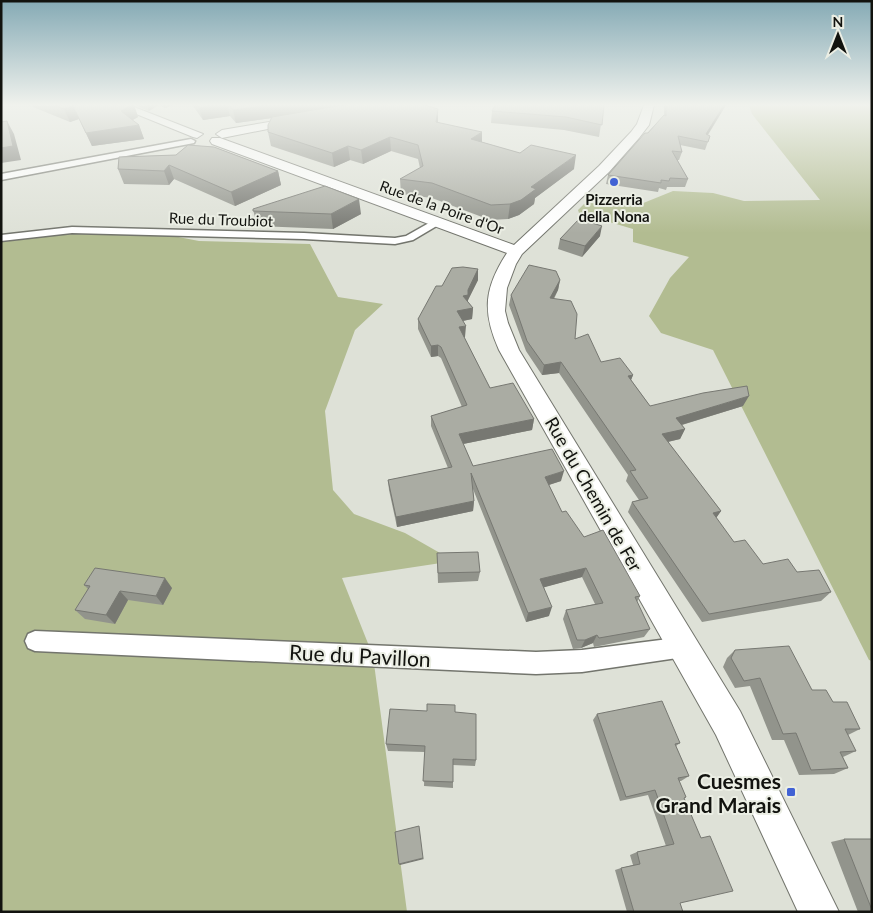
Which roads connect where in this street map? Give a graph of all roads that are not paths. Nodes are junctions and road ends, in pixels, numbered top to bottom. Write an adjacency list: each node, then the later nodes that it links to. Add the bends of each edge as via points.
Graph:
1 (143, 148): 4 (street)
2 (246, 148): 5 (main road, Rue de la Poire d'Or)
3 (624, 148): 7 (main road, Rue du Chemin de Fer)
4 (1, 177)
5 (436, 222): 6 (street, Rue du Troubiot, via 409,238 395,242 72,230); 7 (main road, Rue de la Poire d'Or)
6 (1, 238)
7 (516, 251): 9 (main road, Rue du Chemin de Fer, via 496,291 496,314 502,336)
8 (35, 641): 9 (street, Rue du Pavillon, via 536,663 582,661)
9 (684, 647): 10 (main road, Rue du Chemin de Fer, via 728,723)
10 (819, 912)

